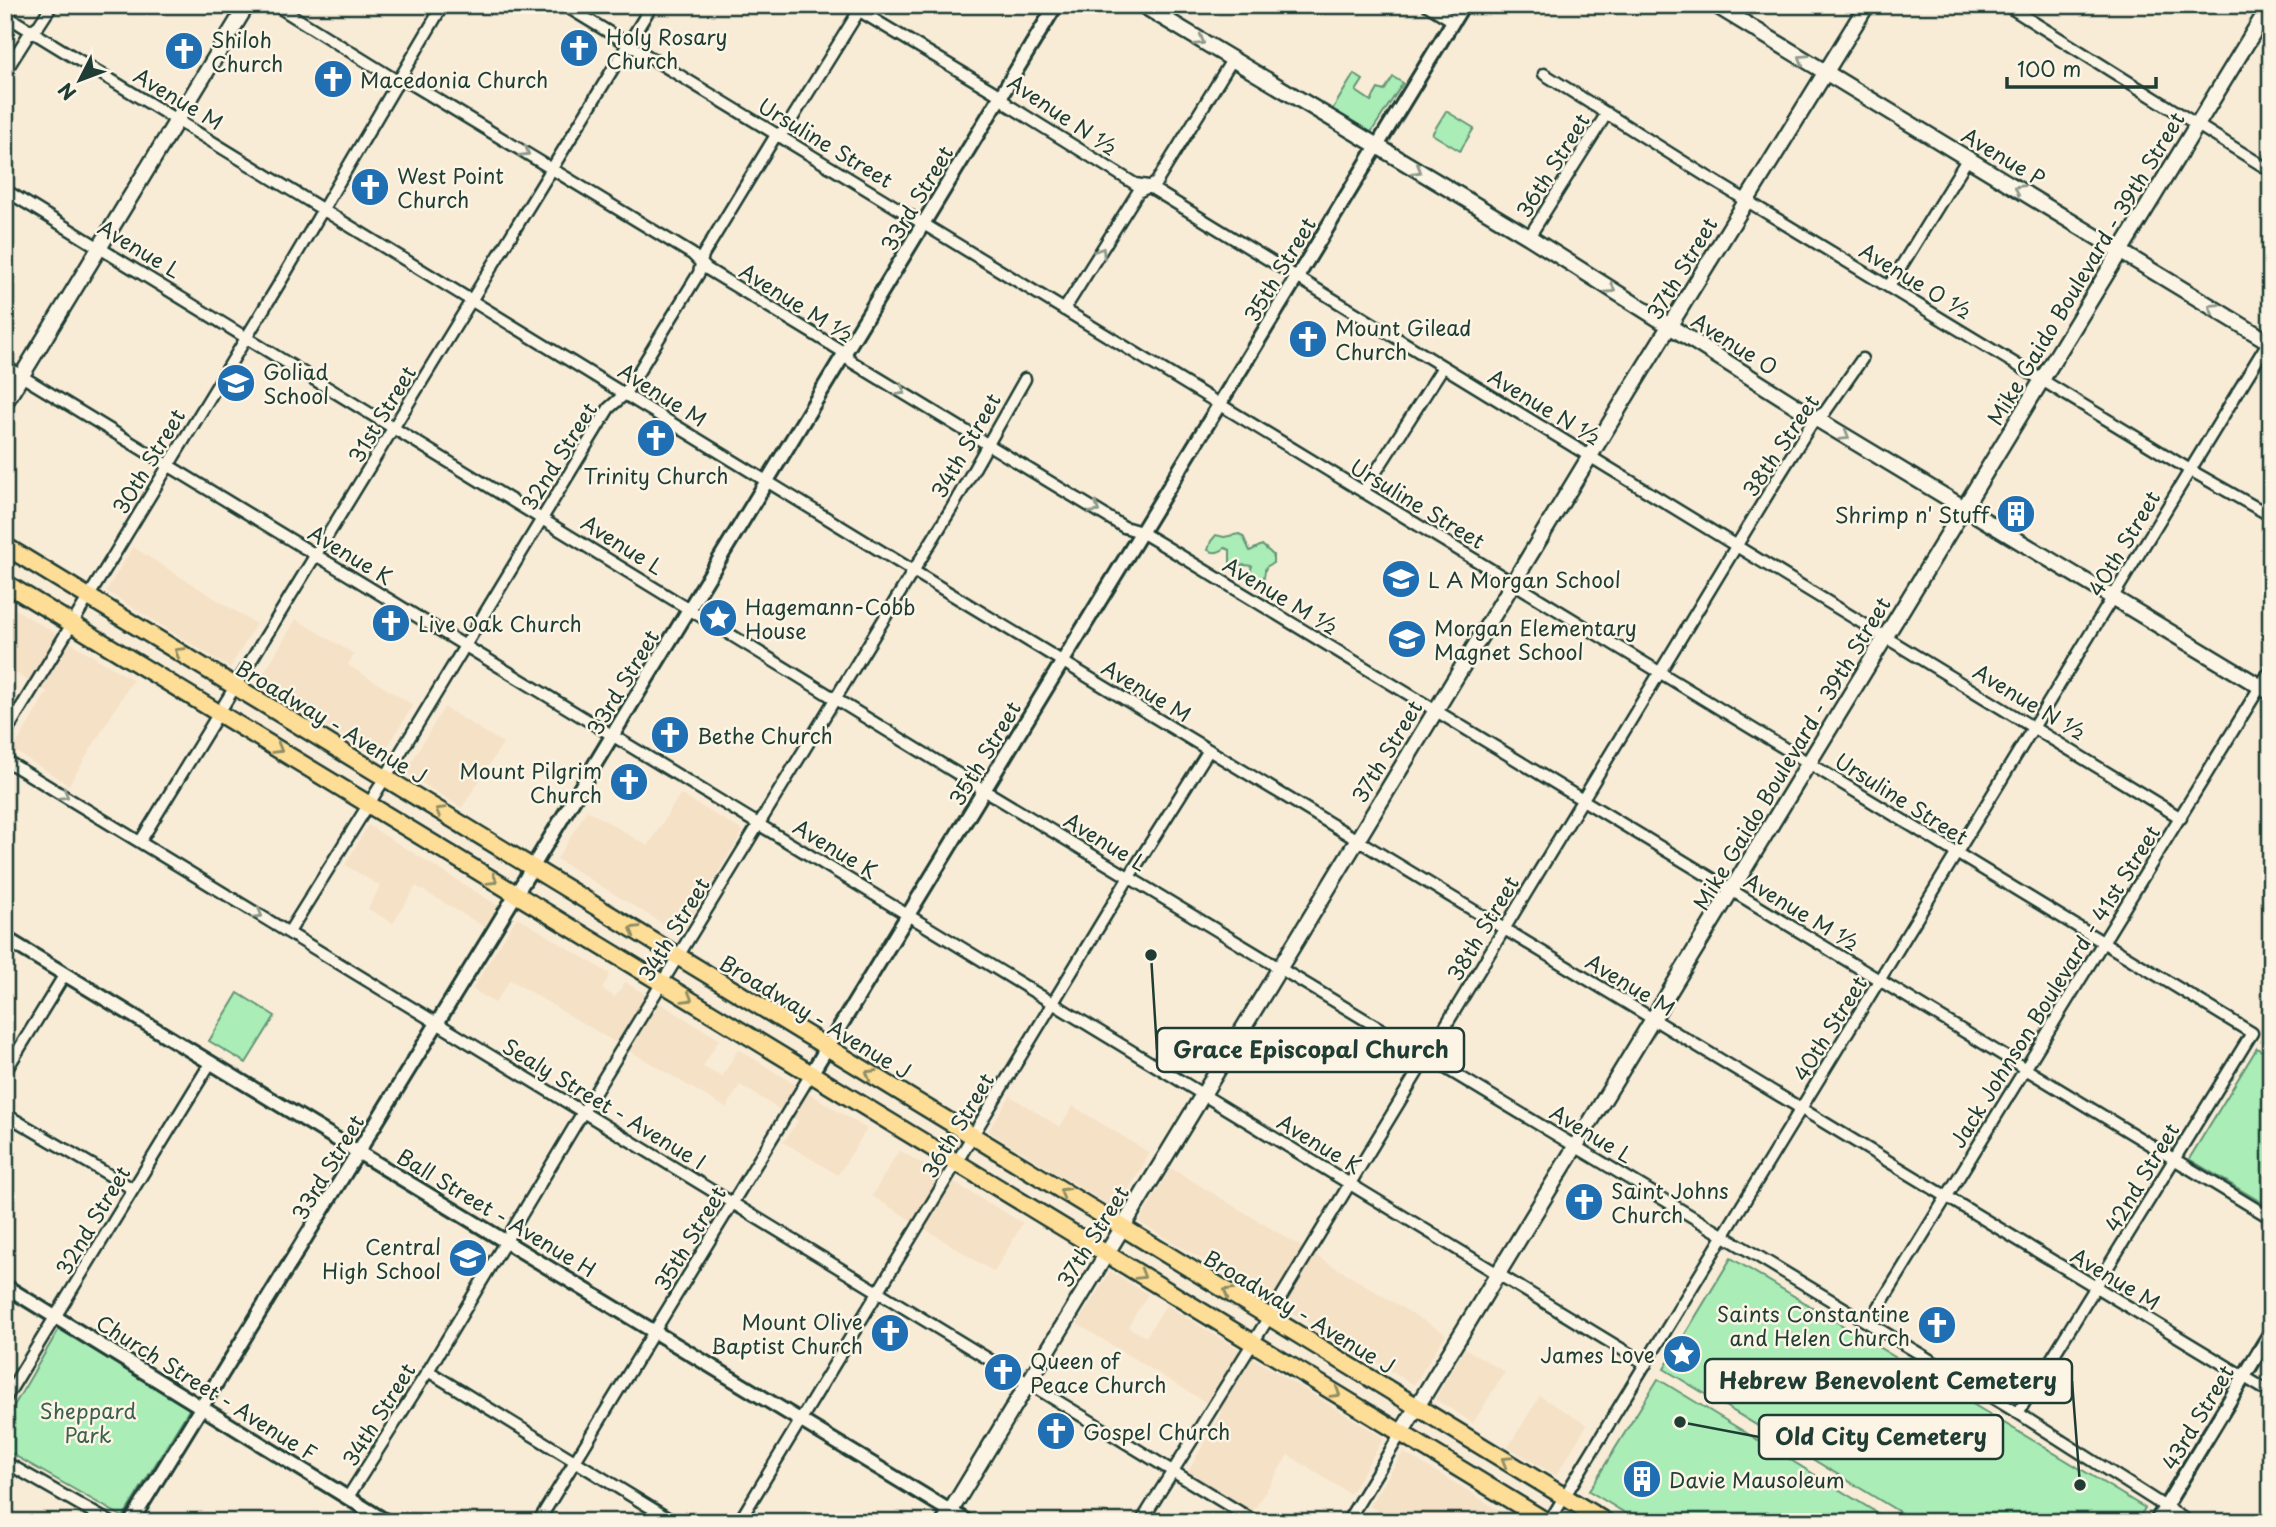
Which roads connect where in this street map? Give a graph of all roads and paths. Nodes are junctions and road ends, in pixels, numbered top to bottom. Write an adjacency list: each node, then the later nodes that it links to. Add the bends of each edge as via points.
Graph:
1 (51, 5): 18 (street)
2 (247, 5): 27 (main road)
3 (275, 5): 24 (street, Avenue M ½)
4 (443, 5): 24 (street)
5 (564, 5): 19 (street, Ursuline Street)
6 (652, 5): 19 (street, 31st Street)
7 (1056, 5): 25 (street, 33rd Street)
8 (1142, 5): 20 (main road, Avenue O, one-way to 20)
9 (1427, 5): 17 (street)
10 (1463, 5): 17 (street, 35th Street)
11 (1715, 5): 22 (main road, Avenue P, one-way to 11)
12 (1867, 5): 22 (main road, 37th Street)
13 (2006, 5): 28 (street)
14 (2270, 5): 28 (main road, Mike Gaido Boulevard - 39th Street)
15 (860, 6): 25 (street, Avenue N ½, via 866,15); 29 (street, 32nd Street, via 785,130)
16 (5, 15): 18 (street, Avenue M)
17 (1453, 21): 30 (street, 35th Street)
18 (31, 31): 21 (street); 27 (street, Avenue M)
19 (629, 45): 29 (street, Ursuline Street); 32 (street, 31st Street)
20 (1232, 60): 30 (main road, Avenue O); 34 (street, via 1156,183)
21 (5, 72)
22 (1826, 73): 31 (main road, Avenue P); 36 (main road, 37th Street)
23 (1545, 74): 26 (street, Avenue O ½)
24 (399, 82): 32 (street, Avenue M ½, one-way to 32, via 407,81); 37 (street, 30th Street)
25 (1001, 96): 34 (street, Avenue N ½, via 1009,106 1135,184); 38 (street, 33rd Street)
26 (1607, 113): 36 (street, Avenue O ½); 39 (street, 36th Street)
27 (178, 120): 37 (street, Avenue M); 40 (main road)
28 (2197, 125): 33 (street); 41 (main road, Mike Gaido Boulevard - 39th Street)
29 (776, 135): 38 (street, Ursuline Street); 42 (street, 32nd Street)
30 (1377, 146): 39 (main road, Avenue O, one-way to 39); 43 (street, 35th Street)
31 (1968, 158): 41 (main road, Avenue P, one-way to 31); 44 (street)
32 (552, 169): 42 (street, Avenue M ½); 45 (street, 31st Street)
33 (2271, 171)
34 (1148, 186): 43 (street, Avenue N ½); 46 (street, one-way to 34, via 1138,192)
35 (5, 190): 40 (street, Avenue L)
36 (1746, 201): 44 (street, Avenue O ½); 47 (main road, 37th Street)
37 (323, 208): 45 (street, Avenue M); 48 (street, 30th Street)
38 (923, 224): 46 (street, Ursuline Street); 50 (street, 33rd Street)
39 (1529, 237): 47 (main road, Avenue O, one-way to 47)
40 (101, 247): 48 (street, Avenue L); 54 (main road)
41 (2121, 251): 49 (main road, Avenue P, one-way to 41); 56 (main road, Mike Gaido Boulevard - 39th Street)
42 (701, 262): 50 (street, Avenue M ½); 57 (street, 32nd Street, via 699,273)
43 (1297, 277): 53 (street, Avenue N ½); 59 (street, 35th Street)
44 (1889, 286): 56 (street, Avenue O ½)
45 (473, 300): 57 (street, Avenue M); 61 (street, 31st Street)
46 (1064, 310): 59 (street, Ursuline Street)
47 (1670, 327): 60 (main road, Avenue O); 63 (main road, 37th Street)
48 (247, 336): 61 (street, Avenue L); 64 (street, 30th Street)
49 (2270, 341): 65 (street, 40th Street)
50 (845, 353): 62 (street, Avenue M ½, one-way to 62, via 852,362); 66 (street, 33rd Street)
51 (1862, 359): 60 (street, 38th Street, via 1825,412)
52 (5, 366): 54 (street, Avenue K)
53 (1443, 367): 63 (street, Avenue N ½); 67 (street)
54 (21, 376): 58 (main road); 64 (street, Avenue K)
55 (1025, 379): 62 (street, 34th Street)
56 (2043, 379): 65 (street, Avenue O ½); 68 (main road, Mike Gaido Boulevard - 39th Street)
57 (625, 394): 66 (street, Avenue M); 70 (street, 32nd Street, via 609,408)
58 (5, 403)
59 (1219, 405): 67 (street, Ursuline Street); 71 (street, 35th Street)
60 (1815, 418): 68 (main road, Avenue O, one-way to 68); 72 (street, 38th Street)
61 (395, 427): 70 (street, Avenue L); 74 (street, 31st Street)
62 (989, 445): 71 (street, Avenue M ½, one-way to 71); 75 (street, 34th Street)
63 (1590, 455): 72 (street, Avenue N ½); 77 (main road, 37th Street)
64 (169, 465): 74 (street, Avenue K); 78 (street, 30th Street)
65 (2190, 470): 69 (street, Avenue O ½); 79 (street, 40th Street)
66 (767, 481): 75 (street, Avenue M); 80 (street, 33rd Street)
67 (1363, 492): 77 (street, Ursuline Street)
68 (1964, 509): 79 (main road, Avenue O); 82 (main road, Mike Gaido Boulevard - 39th Street)
69 (2271, 516)
70 (542, 517): 80 (street, Avenue L); 83 (street, 32nd Street)
71 (1141, 532): 84 (street, 35th Street); 90 (street, Avenue M ½)
72 (1737, 545): 82 (street, Avenue N ½); 86 (street, 38th Street)
73 (5, 546): 78 (main road, Broadway - Avenue J)
74 (316, 555): 83 (street, Avenue K); 87 (street, 31st Street)
75 (914, 571): 84 (street, Avenue M); 89 (street, 34th Street)
76 (5, 583): 81 (main road)
77 (1513, 583): 86 (street, Ursuline Street); 90 (main road, 37th Street)
78 (89, 597): 81 (street, 30th Street); 87 (main road, Broadway - Avenue J, one-way to 78)
79 (2112, 597): 88 (main road, Avenue O); 92 (street, 40th Street)
80 (690, 608): 89 (street, Avenue L); 94 (street, 33rd Street)
81 (73, 624): 91 (main road); 93 (street, 30th Street)
82 (1886, 637): 92 (street, Avenue N ½); 97 (main road, Mike Gaido Boulevard - 39th Street)
83 (464, 645): 94 (street, Avenue K); 98 (street, 32nd Street)
84 (1063, 662): 95 (street, Avenue M); 99 (street, 35th Street)
85 (2271, 669): 88 (street, Jack Johnson Boulevard - 41st Street)
86 (1660, 673): 97 (street, Ursuline Street); 100 (street, 38th Street)
87 (237, 687): 91 (street, 31st Street); 98 (main road, Broadway - Avenue J)
88 (2266, 690): 102 (street, Jack Johnson Boulevard - 41st Street)
89 (836, 698): 99 (street, Avenue L); 103 (street, 34th Street)
90 (1435, 710): 100 (street, Avenue M ½); 104 (main road, 37th Street)
91 (220, 713): 101 (main road, one-way to 101); 105 (street, 31st Street)
92 (2034, 726): 102 (street, Avenue N ½); 106 (street, 40th Street)
93 (5, 734)
94 (612, 735): 103 (street, Avenue K); 107 (street, 33rd Street)
95 (1209, 750): 104 (street, Avenue M); 108 (street, 36th Street)
96 (5, 760): 105 (street, Sealy Street - Avenue I, one-way to 105)
97 (1809, 763): 106 (street, Ursuline Street); 109 (main road, Mike Gaido Boulevard - 39th Street)
98 (385, 778): 101 (street, 32nd Street); 107 (main road, Broadway - Avenue J, one-way to 98)
99 (984, 790): 108 (street, Avenue L); 111 (street, 35th Street)
100 (1582, 800): 109 (street, Avenue M ½); 112 (street, 38th Street)
101 (369, 804): 110 (main road, one-way to 110); 113 (street, 32nd Street)
102 (2181, 818): 115 (street, Jack Johnson Boulevard - 41st Street)
103 (759, 824): 111 (street, Avenue K); 116 (street, 34th Street)
104 (1357, 839): 112 (street, Avenue M); 117 (main road, 37th Street)
105 (140, 842): 113 (street, Sealy Street - Avenue I, one-way to 113)
106 (1956, 855): 115 (street, Ursuline Street); 119 (street, 40th Street)
107 (532, 868): 110 (street, 33rd Street); 116 (main road, Broadway - Avenue J, one-way to 107)
108 (1129, 877): 117 (street, Avenue L); 121 (street, 36th Street)
109 (1731, 890): 119 (street, Avenue M ½); 122 (main road, Mike Gaido Boulevard - 39th Street)
110 (516, 894): 120 (main road); 123 (street, 33rd Street)
111 (907, 915): 121 (street, Avenue K); 125 (street, 35th Street)
112 (1504, 929): 122 (street, Avenue M); 126 (street, 38th Street)
113 (289, 932): 123 (street, Sealy Street - Avenue I)
114 (5, 938): 118 (street, Ball Street - Avenue H)
115 (2104, 943): 124 (street, Ursuline Street); 128 (street, Jack Johnson Boulevard - 41st Street)
116 (678, 957): 120 (street, 34th Street); 125 (main road, Broadway - Avenue J)
117 (1279, 967): 126 (street, Avenue L); 131 (main road, 37th Street)
118 (65, 974): 127 (street, Ball Street - Avenue H); 129 (street)
119 (1881, 981): 128 (street, Avenue M ½); 132 (street, 40th Street)
120 (663, 983): 130 (main road, one-way to 130); 133 (street, 34th Street)
121 (1054, 1004): 131 (street, Avenue K); 135 (street, 36th Street)
122 (1653, 1020): 132 (street, Avenue M); 136 (main road, Mike Gaido Boulevard - 39th Street)
123 (438, 1023): 133 (street, Sealy Street - Avenue I); 137 (street, 33rd Street)
124 (2252, 1033): 138 (street, 42nd Street)
125 (827, 1048): 130 (street, 35th Street); 135 (main road, Broadway - Avenue J, one-way to 125)
126 (1427, 1056): 136 (street, Avenue L); 140 (street, 38th Street)
127 (211, 1062): 137 (street, Ball Street - Avenue H); 141 (street, 32nd Street)
128 (2026, 1069): 138 (street, Avenue M ½); 142 (street, Jack Johnson Boulevard - 41st Street)
129 (5, 1072)
130 (811, 1074): 139 (main road); 143 (street, 35th Street)
131 (1202, 1094): 140 (street, Avenue K); 145 (main road, 37th Street)
132 (1801, 1110): 142 (street, Avenue M); 146 (street, 40th Street)
133 (583, 1112): 143 (street, Sealy Street - Avenue I); 147 (street, 34th Street)
134 (5, 1114): 141 (street)
135 (972, 1136): 139 (street, 36th Street); 145 (main road, Broadway - Avenue J, one-way to 135)
136 (1576, 1145): 146 (street, Avenue L); 149 (main road, Mike Gaido Boulevard - 39th Street)
137 (359, 1151): 147 (street, Ball Street - Avenue H); 165 (street, 33rd Street)
138 (2175, 1159): 144 (street, Avenue M ½); 151 (street, 42nd Street)
139 (957, 1163): 148 (main road); 152 (street, 36th Street)
140 (1349, 1183): 149 (street, Avenue K); 154 (street, 38th Street)
141 (133, 1189): 153 (street, 32nd Street)
142 (1946, 1198): 151 (street, Avenue M); 155 (street, Jack Johnson Boulevard - 41st Street)
143 (732, 1203): 152 (street, Sealy Street - Avenue I); 156 (street, 35th Street)
144 (2271, 1218)
145 (1122, 1228): 148 (main road, 37th Street); 154 (main road, Broadway - Avenue J, one-way to 145)
146 (1723, 1236): 155 (street, Avenue L); 159 (street, 40th Street)
147 (506, 1241): 156 (street, Ball Street - Avenue H); 160 (street, 34th Street)
148 (1106, 1254): 158 (main road, one-way to 158); 162 (main road, 37th Street)
149 (1497, 1274): 159 (street, Avenue K); 166 (main road, Mike Gaido Boulevard - 39th Street)
150 (5, 1286): 153 (street, Church Street - Avenue F)
151 (2095, 1288): 161 (street, Avenue M); 167 (street, 42nd Street)
152 (878, 1292): 162 (street, Sealy Street - Avenue I); 168 (street, 36th Street)
153 (55, 1316): 164 (street, 32nd Street); 165 (street, Church Street - Avenue F)
154 (1269, 1317): 158 (street, 38th Street); 166 (main road, Broadway - Avenue J)
155 (1869, 1323): 167 (street, Avenue L)
156 (654, 1330): 168 (street, Ball Street - Avenue H); 170 (street, 35th Street)
157 (2271, 1332): 161 (street, 43rd Street)
158 (1253, 1343): 169 (main road, one-way to 169); 172 (street, 38th Street)
159 (1646, 1364): 174 (street, 40th Street)
160 (428, 1371): 170 (street); 173 (street, 34th Street)
161 (2243, 1377): 163 (street, Avenue M); 175 (street, 43rd Street)
162 (1027, 1383): 172 (street, Sealy Street - Avenue I); 176 (main road, 37th Street)
163 (2271, 1393)
164 (5, 1399)
165 (202, 1405): 173 (street, Church Street - Avenue F); 178 (street, 33rd Street)
166 (1417, 1407): 169 (main road, Mike Gaido Boulevard - 39th Street); 174 (main road, Broadway - Avenue J, one-way to 166)
167 (2018, 1413): 175 (street, Avenue L)
168 (801, 1419): 176 (street, Ball Street - Avenue H); 182 (street, 36th Street)
169 (1401, 1433): 186 (street, Mike Gaido Boulevard - 39th Street); 187 (main road)
170 (575, 1461): 180 (street, 35th Street); 181 (street)
171 (5, 1462): 177 (street)
172 (1172, 1471): 184 (street, 38th Street); 185 (street, Sealy Street - Avenue I)
173 (348, 1497): 179 (street, Church Street - Avenue F)
174 (1564, 1497): 187 (street, 40th Street); 188 (main road, Broadway - Avenue J)
175 (2165, 1507): 189 (street, 43rd Street); 190 (street, Avenue L)
176 (947, 1516): 183 (street, Ball Street - Avenue H)
177 (110, 1522)
178 (131, 1522)
179 (387, 1522)
180 (538, 1522)
181 (674, 1522)
182 (739, 1522)
183 (968, 1522)
184 (1141, 1522)
185 (1256, 1522)
186 (1347, 1522)
187 (1548, 1522)
188 (1606, 1522)
189 (2156, 1522)
190 (2189, 1522)

